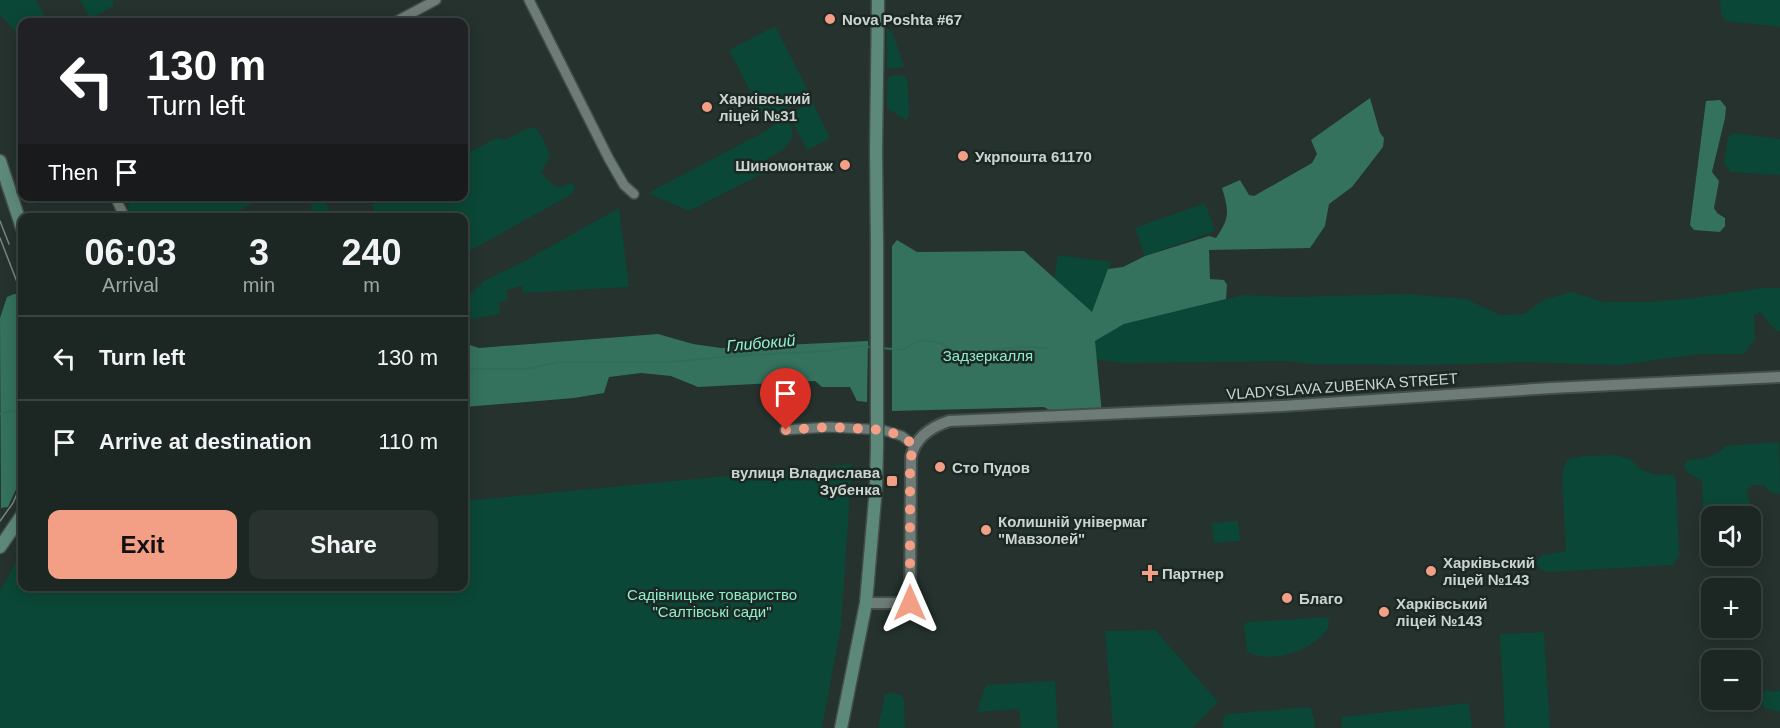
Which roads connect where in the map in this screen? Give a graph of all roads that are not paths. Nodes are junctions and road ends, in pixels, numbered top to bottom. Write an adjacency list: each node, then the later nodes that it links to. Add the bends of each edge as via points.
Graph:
1 (436, 0): 4 (street)
2 (529, 0): 6 (street, via 609,159)
3 (878, 0): 13 (main road, bridge, via 877,447)
4 (402, 18)
5 (0, 161): 7 (main road)
6 (634, 194)
7 (18, 216)
8 (1780, 377): 10 (street, VLADYSLAVA ZUBENKA STREET, via 949,421 930,429)
9 (786, 430): 10 (street, via 883,430 902,436)
10 (915, 446): 13 (street, via 910,465 910,603)
11 (18, 521): 12 (main road)
12 (0, 547)
13 (866, 603): 14 (main road)
14 (841, 728)

